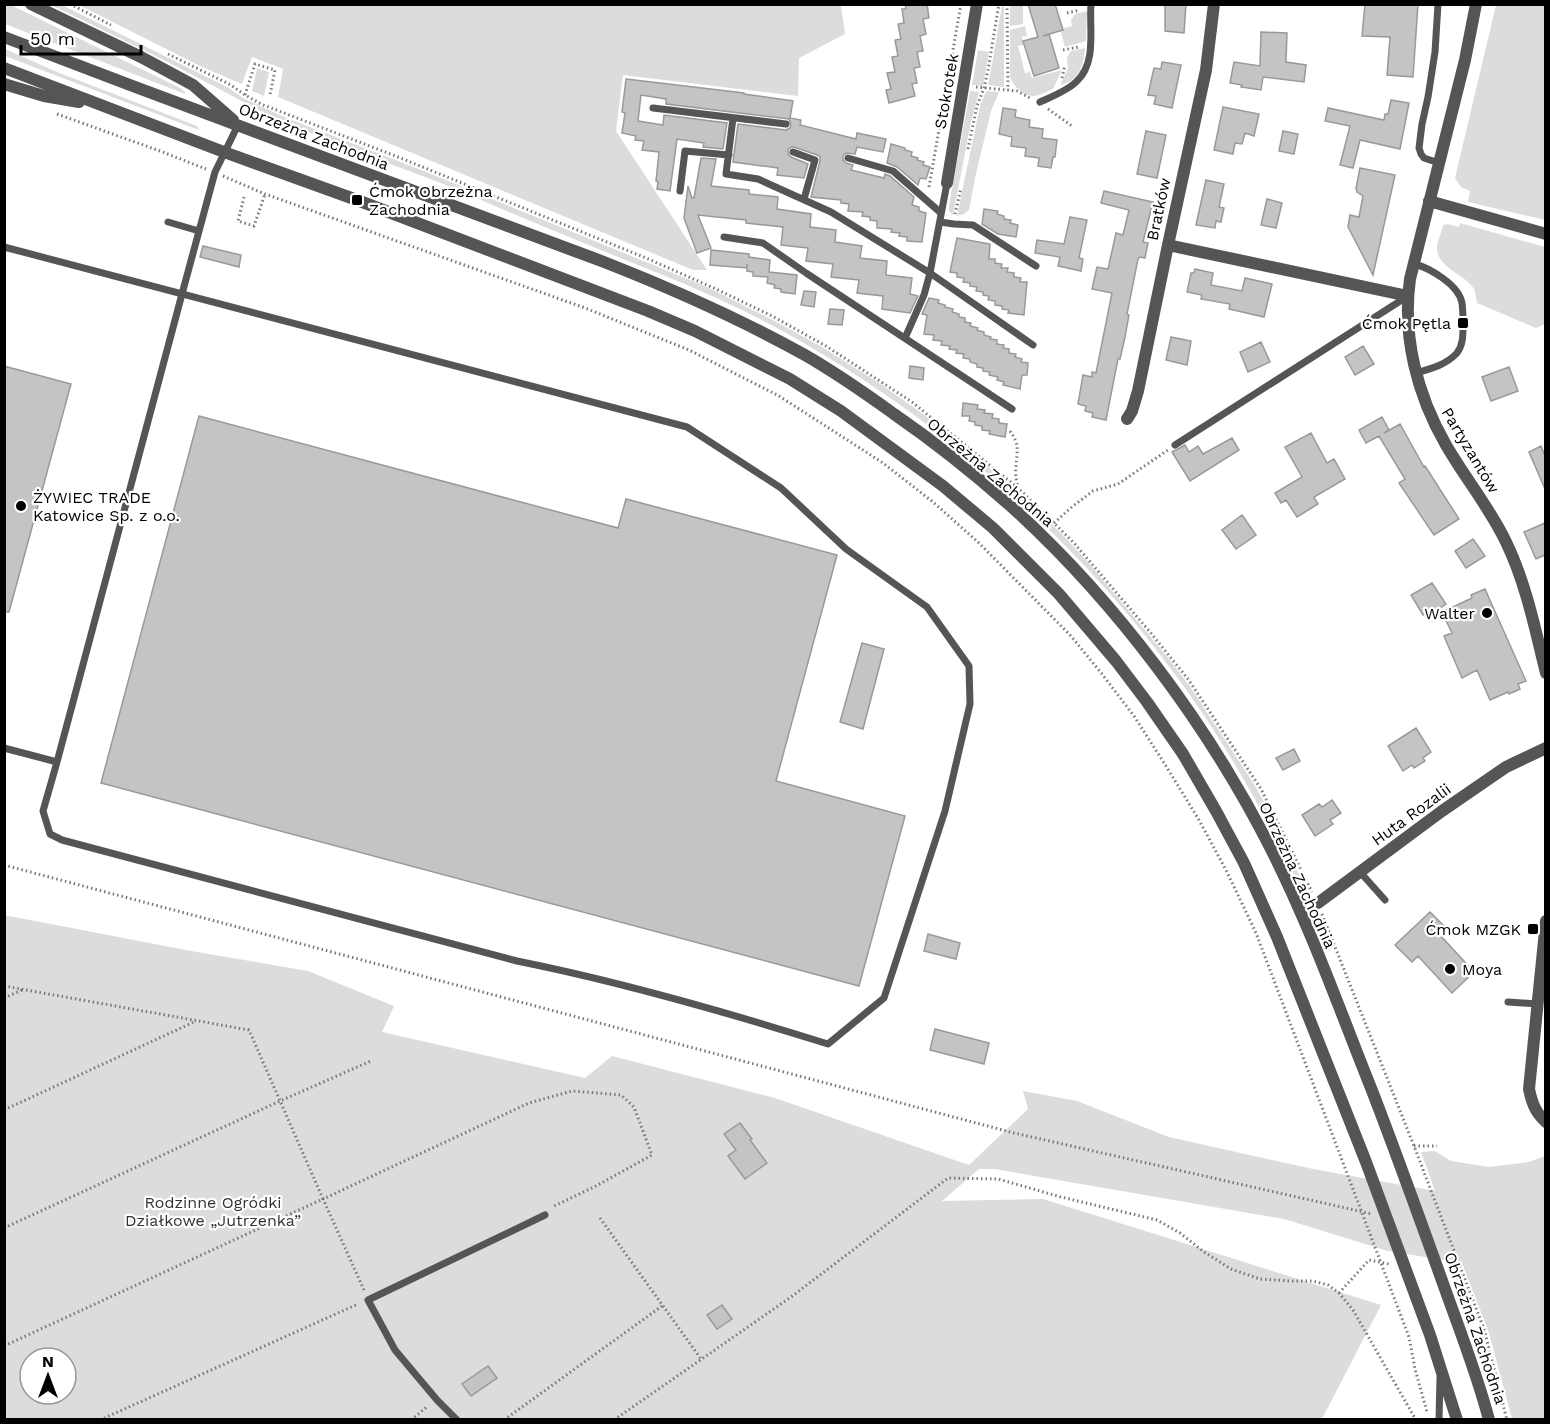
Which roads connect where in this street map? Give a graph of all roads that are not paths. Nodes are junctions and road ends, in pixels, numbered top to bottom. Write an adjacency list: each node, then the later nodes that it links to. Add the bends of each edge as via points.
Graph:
1 (31, 4): 15 (street, via 193,85)
2 (977, 4): 21 (street, Stokrotek)
3 (1091, 4): 10 (lane, via 1088,68 1076,83)
4 (1214, 4): 31 (street, Bratków, via 1206,70)
5 (1438, 4): 20 (lane, via 1435,52 1419,148 1424,158)
6 (1476, 4): 20 (street, Partyzantów)
7 (4, 37): 15 (street, Obrzeżna Zachodnia)
8 (4, 68): 12 (street)
9 (4, 84): 12 (street)
10 (1040, 102)
11 (652, 108): 13 (lane)
12 (112, 109): 16 (street)
13 (733, 118): 14 (lane); 18 (lane)
14 (786, 124)
15 (238, 125): 16 (lane); 50 (street, Obrzeżna Zachodnia, via 658,283 805,356 911,426 1015,510 1061,555 1137,643 1173,689 1243,797)
16 (224, 152): 28 (lane); 56 (street, via 648,311 790,379 841,411 943,486 993,528 1059,594 1148,702 1183,754 1244,863 1366,1162)
17 (793, 152): 23 (lane, via 815,160)
18 (729, 155): 22 (lane, via 685,151); 23 (lane, via 726,174 758,179)
19 (848, 158): 25 (lane, via 893,171)
20 (1439, 163): 24 (street, Partyzantów)
21 (947, 183): 25 (lane)
22 (680, 191)
23 (804, 199): 35 (lane)
24 (1429, 201): 29 (street); 33 (street, Partyzantów)
25 (941, 213): 27 (lane)
26 (168, 222): 28 (lane)
27 (940, 222): 34 (lane, via 973,225); 35 (lane)
28 (198, 231): 36 (lane)
29 (1545, 234)
30 (724, 237): 38 (lane, via 763,243)
31 (1168, 245): 37 (street); 42 (street, Bratków, via 1138,391)
32 (4, 247): 36 (lane)
33 (1414, 264): 37 (street, Partyzantów); 40 (lane, via 1427,268 1459,295 1463,337 1457,353 1448,360)
34 (1036, 266)
35 (930, 273): 38 (lane); 39 (lane)
36 (182, 294): 47 (lane); 47 (lane, via 687,427 781,488 846,549 927,607 969,666 970,704 945,811 884,998 828,1044 624,985 517,961 62,840 50,834 43,811)
37 (1408, 296): 40 (street, Partyzantów); 43 (lane)
38 (904, 338): 41 (lane)
39 (1033, 345)
40 (1416, 373): 44 (street, Partyzantów, via 1439,432 1510,551 1528,601)
41 (1012, 409)
42 (1126, 418)
43 (1175, 445)
44 (1545, 673)
45 (4, 748): 47 (lane)
46 (1545, 748): 48 (street, Huta Rozalii, via 1506,766)
47 (57, 762)
48 (1360, 872): 49 (lane); 50 (street, Huta Rozalii, via 1318,903)
49 (1385, 900)
50 (1299, 908): 60 (street, Obrzeżna Zachodnia, via 1401,1163)
51 (1545, 921): 53 (street)
52 (1508, 1002): 53 (lane)
53 (1537, 1004): 54 (street, via 1529,1089 1537,1114)
54 (1545, 1122)
55 (545, 1215): 57 (lane, via 368,1300 395,1350)
56 (1440, 1369): 58 (lane); 59 (street)
57 (457, 1419)
58 (1439, 1419)
59 (1457, 1419)
60 (1489, 1419)

